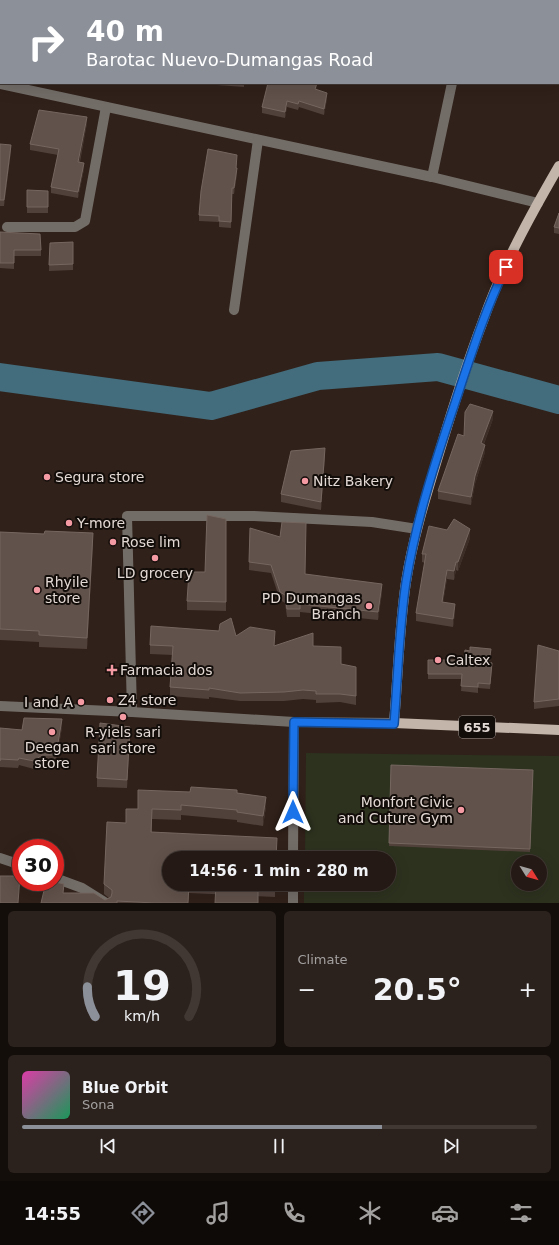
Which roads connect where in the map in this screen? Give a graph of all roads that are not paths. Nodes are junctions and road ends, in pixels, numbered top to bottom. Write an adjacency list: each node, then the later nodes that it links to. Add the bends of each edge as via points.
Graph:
1 (0, 84): 3 (street)
2 (452, 84): 6 (street)
3 (106, 107): 4 (street); 9 (street, via 85,221 75,227)
4 (258, 140): 6 (street); 10 (street)
5 (559, 166): 7 (main road)
6 (432, 177): 8 (street)
7 (555, 181): 8 (main road)
8 (538, 203): 11 (main road, via 500,279 483,320 448,423)
9 (7, 227)
10 (234, 310)
11 (417, 529): 13 (street, via 372,522 254,516 127,516); 15 (main road, via 406,582)
12 (0, 706): 13 (street)
13 (132, 712): 14 (street)
14 (294, 722): 15 (street); 17 (street)
15 (394, 724): 16 (main road, 655)
16 (559, 730)
17 (293, 851)
18 (0, 858): 19 (street)
19 (12, 862)
20 (64, 881): 22 (street, via 82,888)
21 (293, 891): 23 (street)
22 (106, 903)
23 (293, 903)

